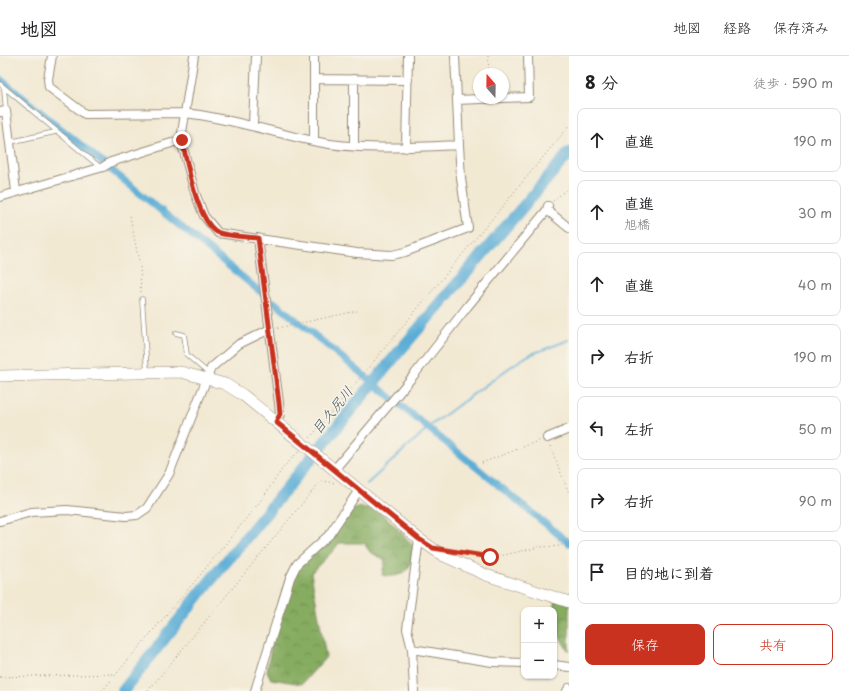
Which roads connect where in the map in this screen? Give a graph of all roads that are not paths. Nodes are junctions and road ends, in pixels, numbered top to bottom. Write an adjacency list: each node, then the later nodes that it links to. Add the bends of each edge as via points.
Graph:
1 (52, 56): 15 (street, via 49,86 85,114)
2 (194, 56): 15 (street)
3 (256, 56): 16 (street)
4 (314, 56): 8 (street)
5 (408, 56): 10 (street)
6 (456, 56): 13 (street)
7 (528, 56): 13 (street, via 529,97)
8 (314, 79): 9 (street); 19 (street)
9 (354, 79): 10 (street); 21 (street)
10 (408, 80): 23 (street)
11 (0, 84): 12 (lane)
12 (4, 87): 14 (lane); 17 (lane)
13 (457, 100): 22 (street)
14 (3, 111): 20 (street)
15 (185, 113): 16 (street, via 215,116); 18 (street)
16 (253, 125): 19 (street)
17 (56, 132): 20 (lane); 24 (lane)
18 (182, 140): 24 (street, via 111,162); 28 (street, via 195,192 204,216 212,227 218,233)
19 (314, 141): 21 (street)
20 (10, 142): 25 (street)
21 (354, 145): 23 (street)
22 (459, 145): 23 (street); 28 (street, via 468,228 392,255 357,253)
23 (406, 148)
24 (102, 168): 25 (street)
25 (16, 191): 26 (street)
26 (0, 197)
27 (569, 228): 38 (street, via 547,208)
28 (258, 238): 30 (street)
29 (142, 299): 32 (lane)
30 (270, 329): 33 (street, via 239,344); 35 (street, via 280,414)
31 (176, 333): 33 (lane, via 184,335 187,355)
32 (146, 373): 33 (street, via 181,372); 34 (street)
33 (207, 375): 35 (street, via 243,395); 40 (street, via 169,474 147,508 137,515 126,516 67,510 31,512)
34 (0, 376)
35 (276, 422): 38 (street)
36 (569, 429): 37 (street)
37 (546, 438)
38 (336, 471): 39 (street)
39 (359, 490): 41 (street); 48 (street, via 329,535 298,564 290,578)
40 (0, 521)
41 (419, 539): 42 (street, via 442,555 486,575); 43 (street, via 407,629)
42 (569, 602)
43 (412, 649): 44 (street, via 492,662); 49 (street)
44 (521, 664)
45 (557, 665): 46 (street)
46 (569, 667)
47 (569, 688): 50 (street)
48 (255, 691)
49 (414, 691)
50 (567, 691)

